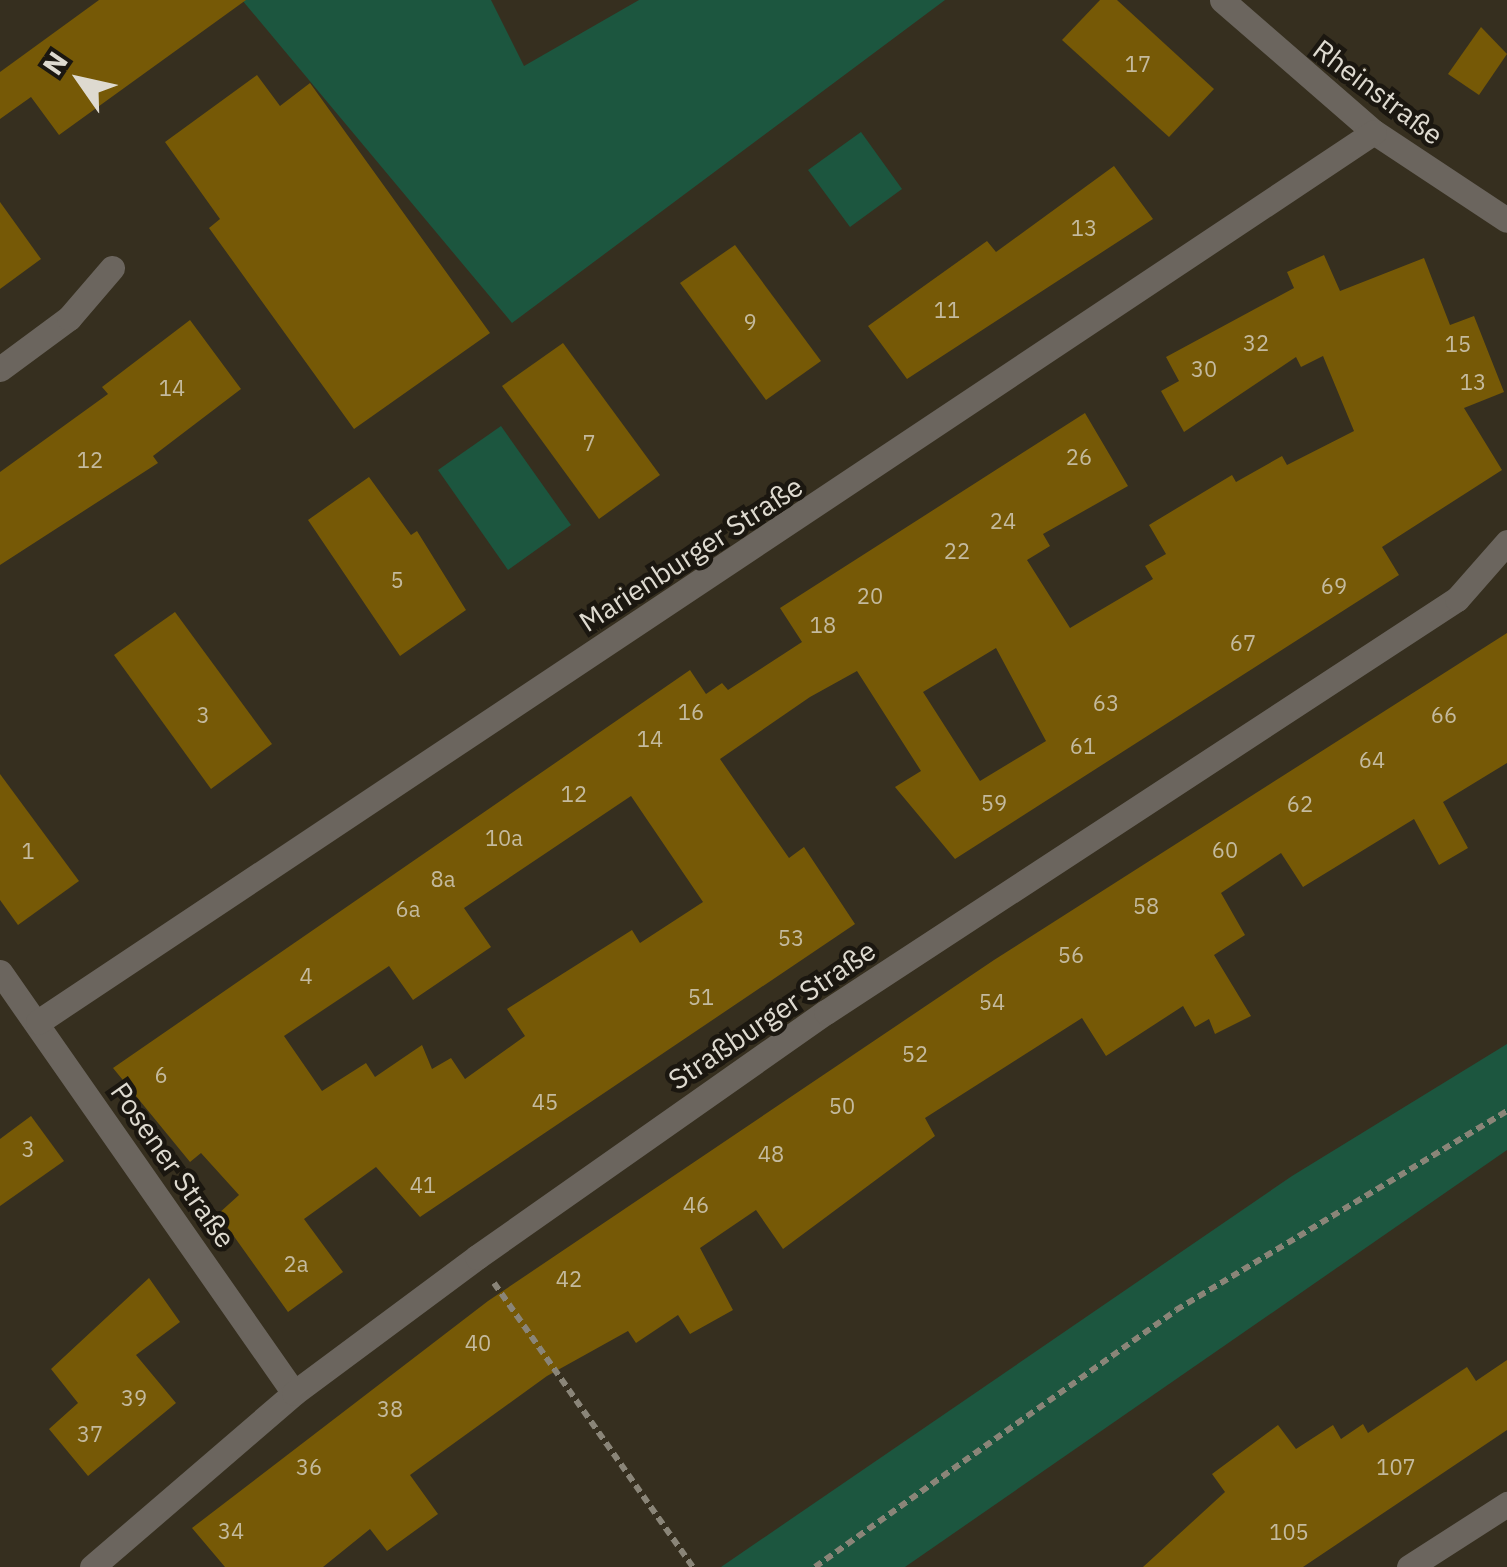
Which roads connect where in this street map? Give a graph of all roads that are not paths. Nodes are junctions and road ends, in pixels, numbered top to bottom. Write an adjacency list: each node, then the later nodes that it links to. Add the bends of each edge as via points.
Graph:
1 (1222, 0): 2 (street, Rheinstraße)
2 (1374, 132): 3 (street, Rheinstraße); 8 (street, Marienburger Straße)
3 (1507, 220)
4 (112, 268): 5 (street, via 69,318)
5 (0, 369)
6 (1507, 542): 9 (street, Straßburger Straße, via 1457,599 826,1012)
7 (0, 972): 8 (street, Posener Straße)
8 (38, 1022): 9 (street, Posener Straße)
9 (294, 1393): 11 (street, Straßburger Straße)
10 (1507, 1504): 12 (street)
11 (92, 1567)
12 (1409, 1567)

